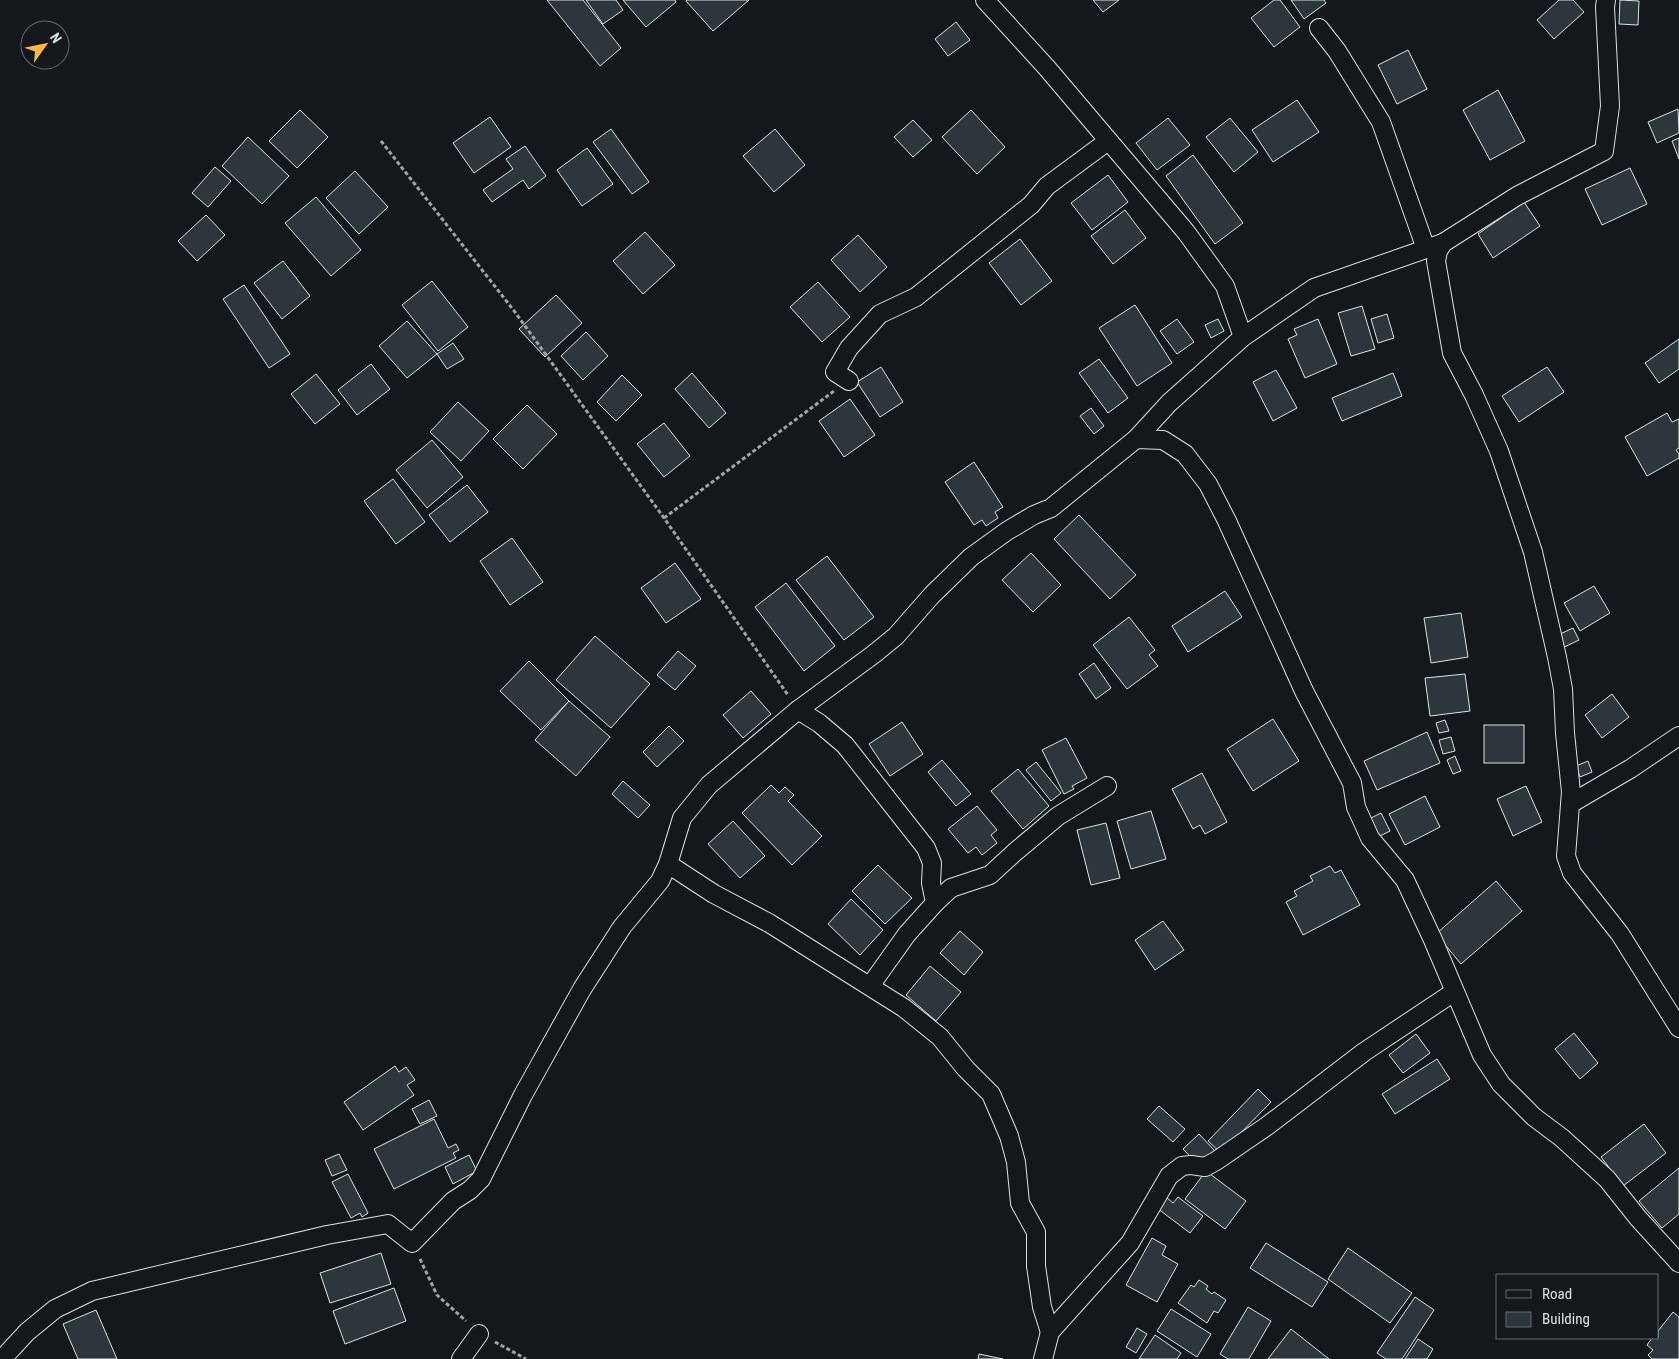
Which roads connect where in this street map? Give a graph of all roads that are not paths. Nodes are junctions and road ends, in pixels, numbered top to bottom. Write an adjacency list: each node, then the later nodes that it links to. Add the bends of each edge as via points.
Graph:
1 (986, 0): 4 (street)
2 (1606, 0): 5 (street, via 1610,106 1604,150 1517,196)
3 (1319, 28): 6 (street, via 1381,122)
4 (1108, 141): 7 (street, via 1186,232 1225,286); 8 (street, via 1047,186 1031,204 916,297 880,314 849,348 835,372)
5 (1443, 243): 6 (street); 13 (street, via 1436,261 1452,353 1499,451 1533,552 1563,689)
6 (1426, 249): 7 (street, via 1314,288)
7 (1243, 337): 9 (street, via 1168,403)
8 (849, 381)
9 (1136, 439): 10 (street, via 1051,508 1007,531 972,557 896,636); 17 (street, via 1163,440 1185,454 1208,484 1304,691 1352,783 1356,807 1370,838 1405,880)
10 (798, 710): 14 (street, via 709,785 682,818); 15 (street, via 845,746 926,848 932,863)
11 (1679, 736): 13 (street)
12 (1107, 786): 15 (street, via 1058,816 990,875 951,888)
13 (1570, 804): 18 (street, via 1566,856 1572,873 1620,934)
14 (668, 864): 16 (street); 22 (street, via 660,881 622,927 582,989 523,1094 482,1179 453,1201 412,1242 388,1224 327,1235 92,1291 55,1309 26,1332)
15 (935, 903): 16 (street, via 907,934)
16 (870, 986): 20 (street, via 940,1037 991,1094 1016,1162 1020,1203 1036,1232 1036,1266 1042,1307)
17 (1454, 992): 19 (street, via 1482,1055 1501,1084 1534,1117 1607,1179); 20 (street, via 1364,1052 1216,1161 1205,1167 1182,1166 1168,1176 1130,1243)
18 (1679, 1028)
19 (1679, 1263)
20 (1050, 1332): 24 (street)
21 (479, 1334): 23 (street)
22 (2, 1359)
23 (461, 1359)
24 (1043, 1359)

